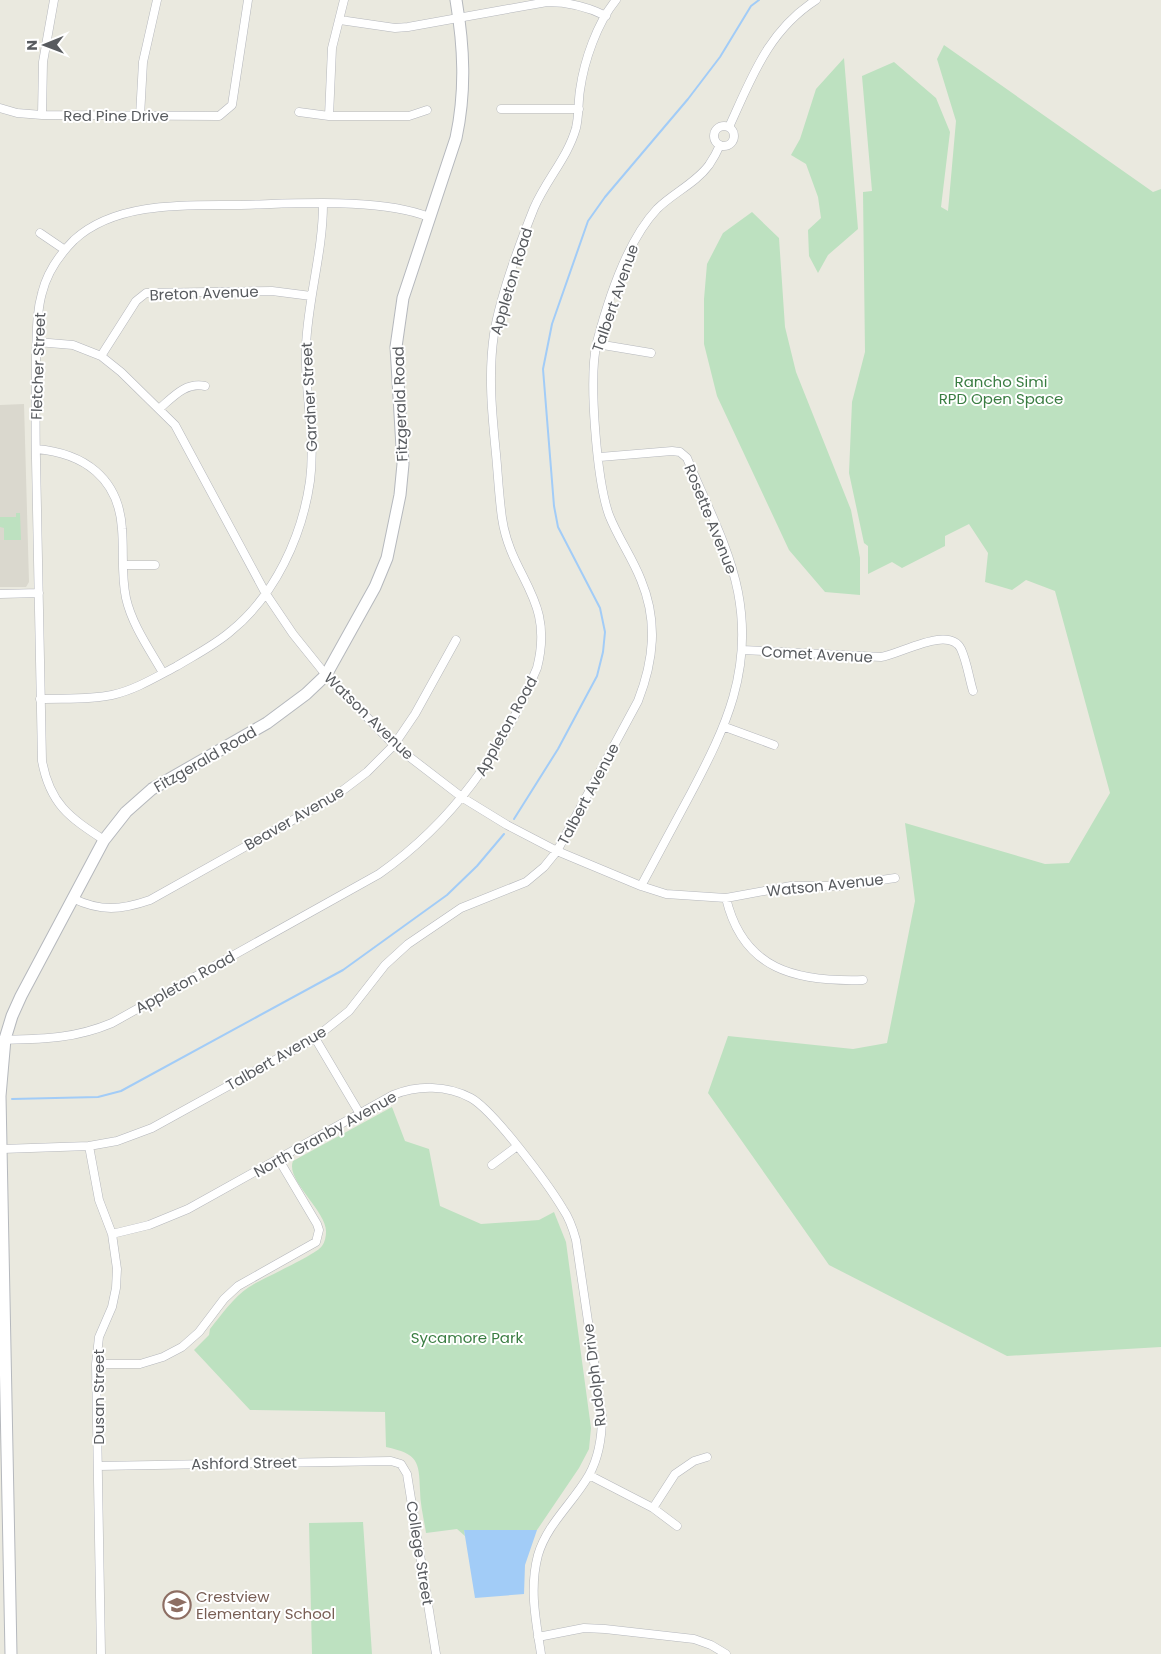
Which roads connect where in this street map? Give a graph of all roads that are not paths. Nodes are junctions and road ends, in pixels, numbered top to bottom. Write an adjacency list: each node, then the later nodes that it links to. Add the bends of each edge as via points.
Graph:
1 (54, 0): 17 (street, via 42,62)
2 (157, 0): 18 (street, via 143,62)
3 (248, 0): 18 (street, Red Pine Drive, via 230,108 214,117)
4 (344, 0): 11 (street)
5 (456, 0): 10 (main road, Fitzgerald Road)
6 (616, 0): 9 (street, Appleton Road)
7 (816, 0): 20 (street, via 792,18 765,50)
8 (523, 3): 9 (street, via 567,2); 10 (street)
9 (606, 16): 14 (street, Appleton Road, via 583,75)
10 (459, 19): 11 (street, via 395,28); 23 (main road, Fitzgerald Road, via 464,67 461,114)
11 (340, 20): 19 (street, via 332,48)
12 (0, 108): 17 (street, Red Pine Drive)
13 (501, 109): 14 (street)
14 (579, 109): 49 (street, Appleton Road, via 570,144 534,208 501,304 491,359 490,397 502,519 512,551 539,610 541,652 531,683 489,760)
15 (427, 110): 19 (street, via 409,116)
16 (299, 112): 19 (street)
17 (42, 115): 18 (street, Red Pine Drive)
18 (140, 116)
19 (329, 116)
20 (729, 127): 21 (street, via 734,140 729,145); 21 (street, via 721,126 714,133)
21 (720, 145): 28 (street, Talbert Avenue, via 709,165 660,207 639,232 626,258)
22 (323, 204): 23 (street, Fletcher Street, via 395,207); 25 (street, Fletcher Street, via 222,205 130,212 96,224); 26 (street, Gardner Street, via 321,247)
23 (429, 217): 43 (main road, Fitzgerald Road, via 402,298 398,325 396,371 403,464 388,558)
24 (40, 233): 25 (street)
25 (65, 250): 27 (street, Fletcher Street, via 42,292)
26 (311, 296): 30 (street, Breton Avenue, via 272,291 146,293 136,300); 39 (street, Gardner Street, via 306,349 312,436 310,482 294,542)
27 (37, 342): 30 (street, Watson Avenue, via 73,345); 33 (street, Fletcher Street)
28 (597, 344): 29 (street); 34 (street, Talbert Avenue, via 593,384)
29 (651, 353)
30 (101, 356): 32 (street, Watson Avenue)
31 (205, 386): 32 (street, via 187,386)
32 (159, 409): 39 (street, Watson Avenue, via 185,440)
33 (36, 449): 35 (street, via 75,457 93,468 107,483 117,500 121,517); 37 (street, Fletcher Street)
34 (600, 457): 41 (street, Rosette Avenue, via 672,450 687,458 733,572 741,609); 51 (street, Talbert Avenue, via 609,514 648,600 653,627 652,653 648,677 638,701)
35 (123, 565): 36 (street); 42 (street, via 125,591 132,616)
36 (155, 565)
37 (38, 593): 38 (street); 45 (street, Fletcher Street)
38 (0, 594)
39 (266, 594): 42 (street, Gardner Street, via 230,633); 43 (street, Watson Avenue)
40 (456, 640): 47 (street, Beaver Avenue)
41 (742, 650): 44 (street, Comet Avenue, via 881,657 935,639 949,639 956,641 961,650); 46 (street, Rosette Avenue, via 738,686)
42 (163, 674): 45 (street, Gardner Street, via 112,695)
43 (326, 675): 47 (street, Watson Avenue); 50 (main road, Fitzgerald Road, via 282,714 152,789 126,812)
44 (973, 691)
45 (40, 698): 50 (street, Fletcher Street, via 42,761 49,789 67,814)
46 (725, 727): 48 (street); 53 (street, Rosette Avenue)
47 (394, 745): 49 (street, Watson Avenue); 54 (street, Beaver Avenue, via 367,772 334,797 150,900 127,908 111,909)
48 (774, 745)
49 (463, 798): 51 (street, Watson Avenue); 58 (street, Appleton Road, via 426,838 379,874 112,1023 71,1037)
50 (104, 840): 54 (main road, Fitzgerald Road)
51 (557, 851): 53 (street, Watson Avenue); 57 (street, Talbert Avenue, via 526,882 461,908 408,944 385,965 349,1012)
52 (895, 878): 55 (street, Watson Avenue, via 840,886 791,886)
53 (641, 886): 55 (street, Watson Avenue, via 666,894)
54 (72, 898): 58 (main road, Fitzgerald Road, via 21,996)
55 (726, 898): 56 (street, via 740,936 772,967 802,976)
56 (863, 980)
57 (315, 1038): 59 (street); 60 (street, Talbert Avenue, via 152,1128 117,1141)
58 (3, 1040): 62 (main road, Fitzgerald Road)
59 (360, 1114): 61 (street, North Granby Avenue, via 409,1089 441,1088 482,1106); 64 (street, North Granby Avenue)
60 (89, 1146): 62 (street, Talbert Avenue); 66 (street, Dusan Street, via 99,1200)
61 (516, 1147): 63 (street, North Granby Avenue); 65 (street)
62 (2, 1149): 68 (main road, Fitzgerald Road)
63 (522, 1155): 72 (street, Rudolph Drive, via 563,1208 576,1240 602,1416 600,1445)
64 (279, 1160): 66 (street, North Granby Avenue, via 174,1216); 67 (street, via 317,1224 319,1236 312,1246 238,1286 224,1299 200,1332 182,1347 140,1364)
65 (492, 1166)
66 (112, 1234): 67 (street, Dusan Street, via 116,1288 99,1337)
67 (96, 1364): 71 (street, Dusan Street)
68 (3, 1412): 76 (main road, Fitzgerald Road)
69 (707, 1457): 73 (street, via 694,1461 675,1474)
70 (391, 1460): 71 (street, Ashford Street); 78 (street, College Street, via 402,1464 408,1474)
71 (98, 1466): 77 (street, Dusan Street)
72 (589, 1474): 73 (street); 75 (street, Rudolph Drive, via 550,1528 538,1555 532,1591)
73 (653, 1508): 74 (street)
74 (677, 1526)
75 (538, 1637): 79 (street, Rudolph Drive); 80 (street, via 584,1628 605,1629 694,1639)
76 (11, 1654)
77 (101, 1654)
78 (436, 1654)
79 (541, 1654)
80 (726, 1654)

